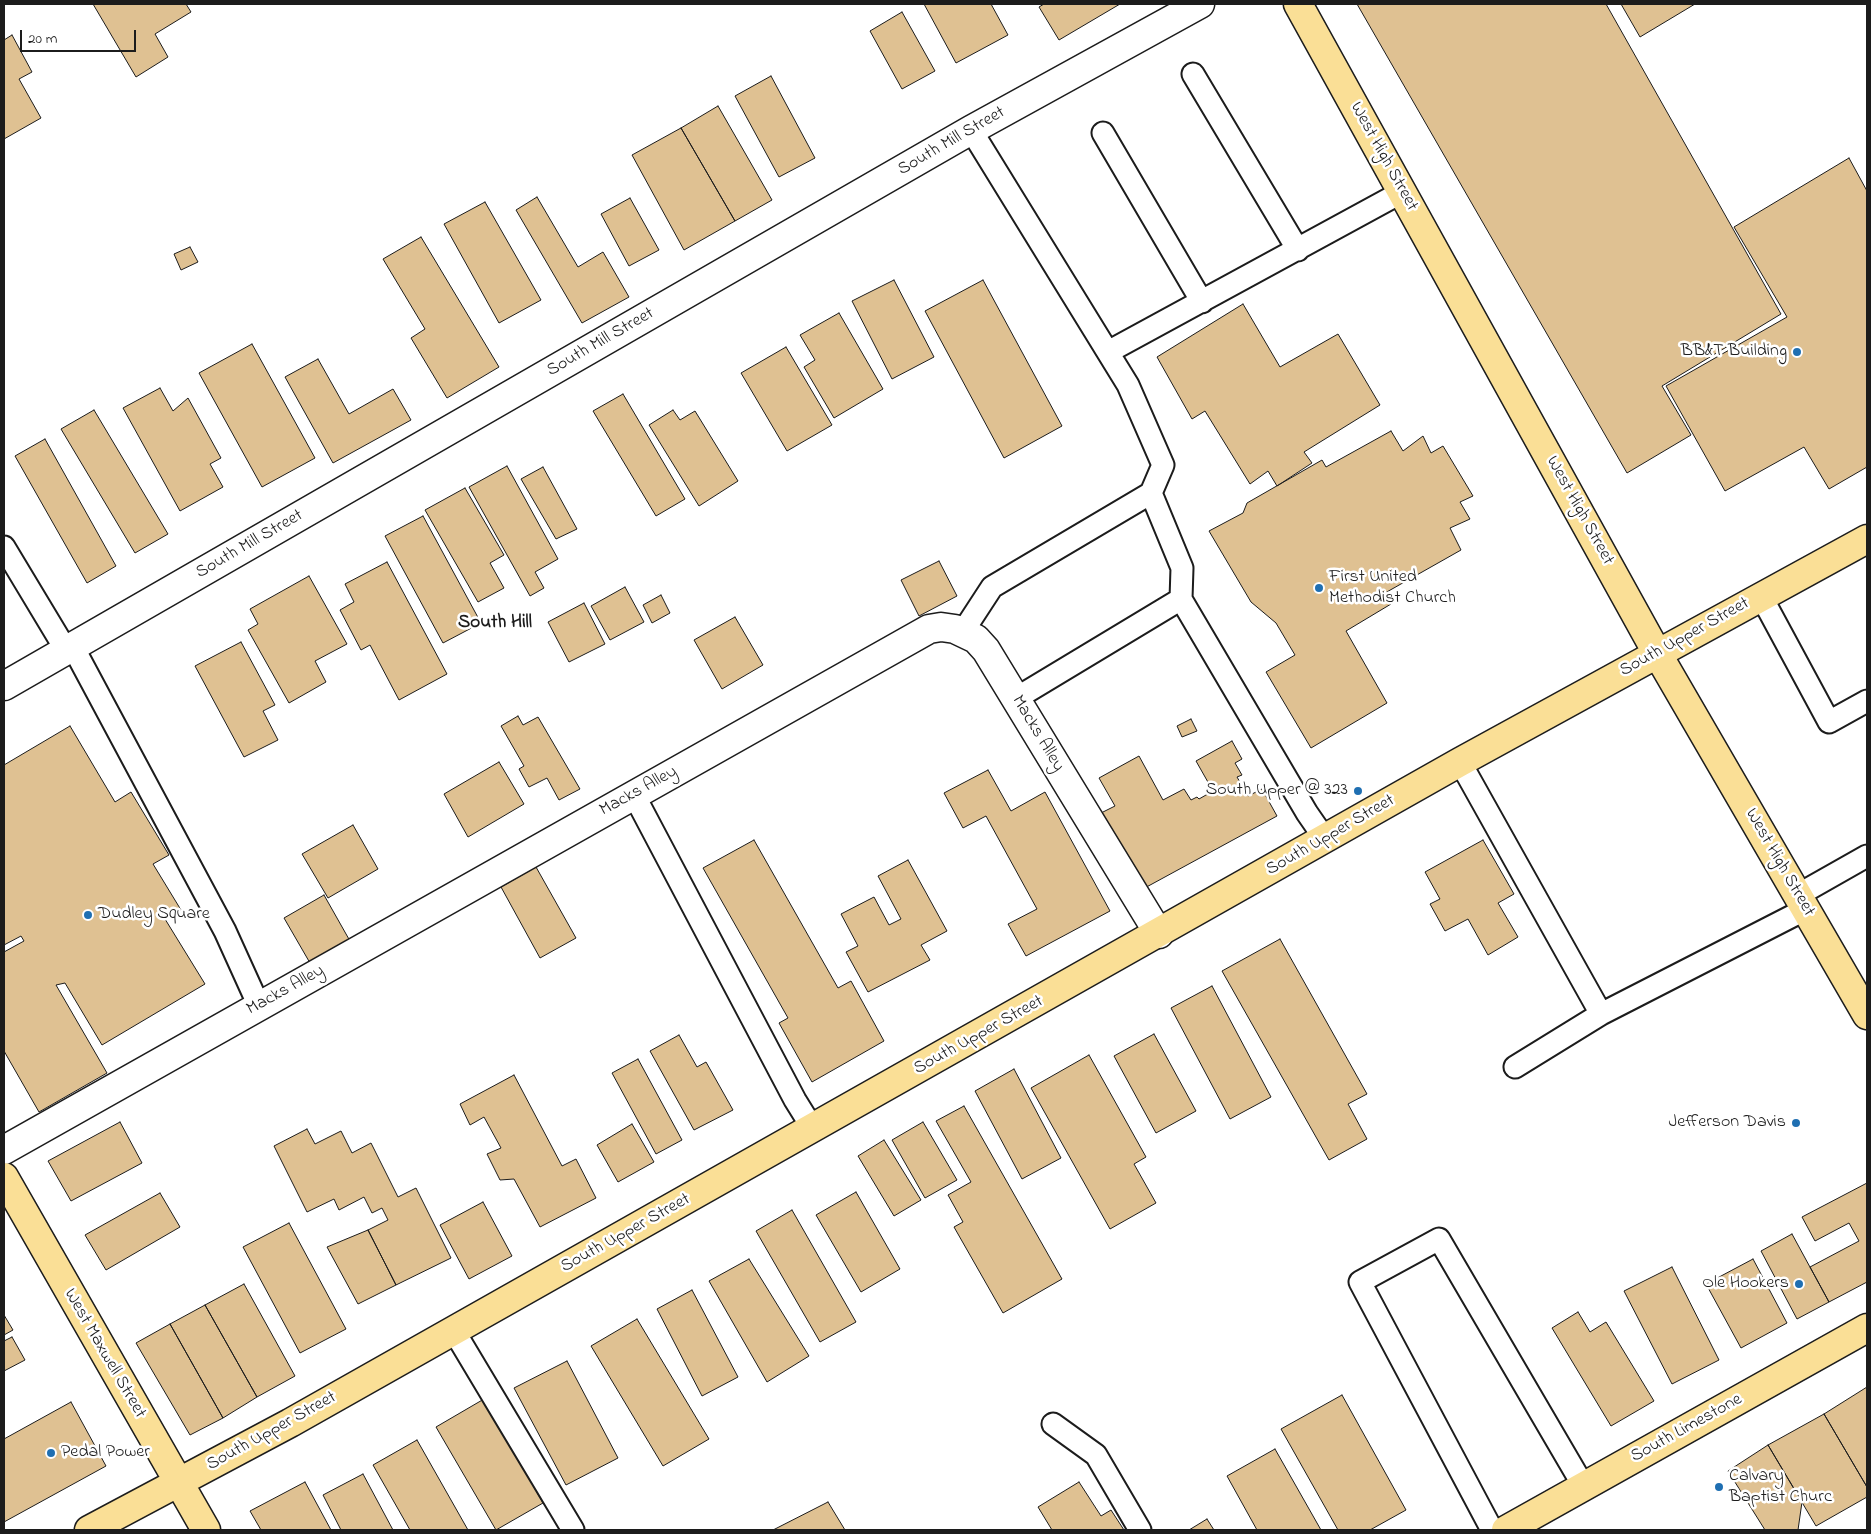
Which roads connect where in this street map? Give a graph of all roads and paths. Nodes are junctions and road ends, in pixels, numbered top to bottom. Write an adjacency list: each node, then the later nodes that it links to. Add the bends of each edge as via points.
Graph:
1 (1200, 4): 4 (street, South Mill Street)
2 (1298, 4): 6 (main road, West High Street)
3 (1193, 74): 7 (lane)
4 (971, 130): 9 (lane); 16 (street, South Mill Street)
5 (1103, 133): 8 (lane)
6 (1402, 192): 7 (lane); 17 (main road, West High Street)
7 (1298, 250): 8 (lane)
8 (1202, 302): 9 (lane)
9 (1108, 352): 10 (lane, via 1128,385 1163,465)
10 (1151, 493): 14 (lane, via 1182,568); 15 (lane, via 992,587)
11 (1867, 539): 13 (main road, South Upper Street)
12 (4, 547): 16 (lane)
13 (1761, 596): 17 (main road, South Upper Street); 20 (lane, via 1829,722)
14 (1181, 599): 19 (lane); 23 (lane)
15 (962, 633): 19 (street, Macks Alley, via 976,639 986,650); 22 (street, Macks Alley, via 941,627 929,629)
16 (69, 649): 18 (street, South Mill Street); 27 (lane, via 225,931)
17 (1657, 653): 21 (main road, South Upper Street); 25 (main road, West High Street)
18 (4, 686)
19 (1015, 699): 26 (street, Macks Alley)
20 (1867, 701)
21 (1460, 762): 23 (main road, South Upper Street); 28 (lane)
22 (634, 795): 27 (street, Macks Alley); 31 (lane)
23 (1325, 839): 26 (main road, South Upper Street)
24 (1867, 856): 25 (lane)
25 (1802, 902): 28 (lane); 29 (main road, West High Street)
26 (1159, 934): 31 (main road, South Upper Street)
27 (258, 1006): 32 (street, Macks Alley)
28 (1601, 1014): 30 (lane)
29 (1867, 1015)
30 (1515, 1067)
31 (813, 1129): 35 (main road, South Upper Street)
32 (4, 1150)
33 (4, 1177): 37 (main road, West Maxwell Street)
34 (1867, 1328): 38 (main road, South Limestone)
35 (454, 1331): 37 (main road, South Upper Street); 41 (lane)
36 (1053, 1424): 42 (lane, via 1096,1455)
37 (178, 1484): 39 (main road, South Upper Street); 40 (main road, West Maxwell Street)
38 (1584, 1488): 43 (lane, via 1439,1239 1360,1282); 44 (main road, South Limestone)
39 (89, 1530)
40 (206, 1530)
41 (573, 1530)
42 (1140, 1530)
43 (1492, 1530)
44 (1506, 1530)

